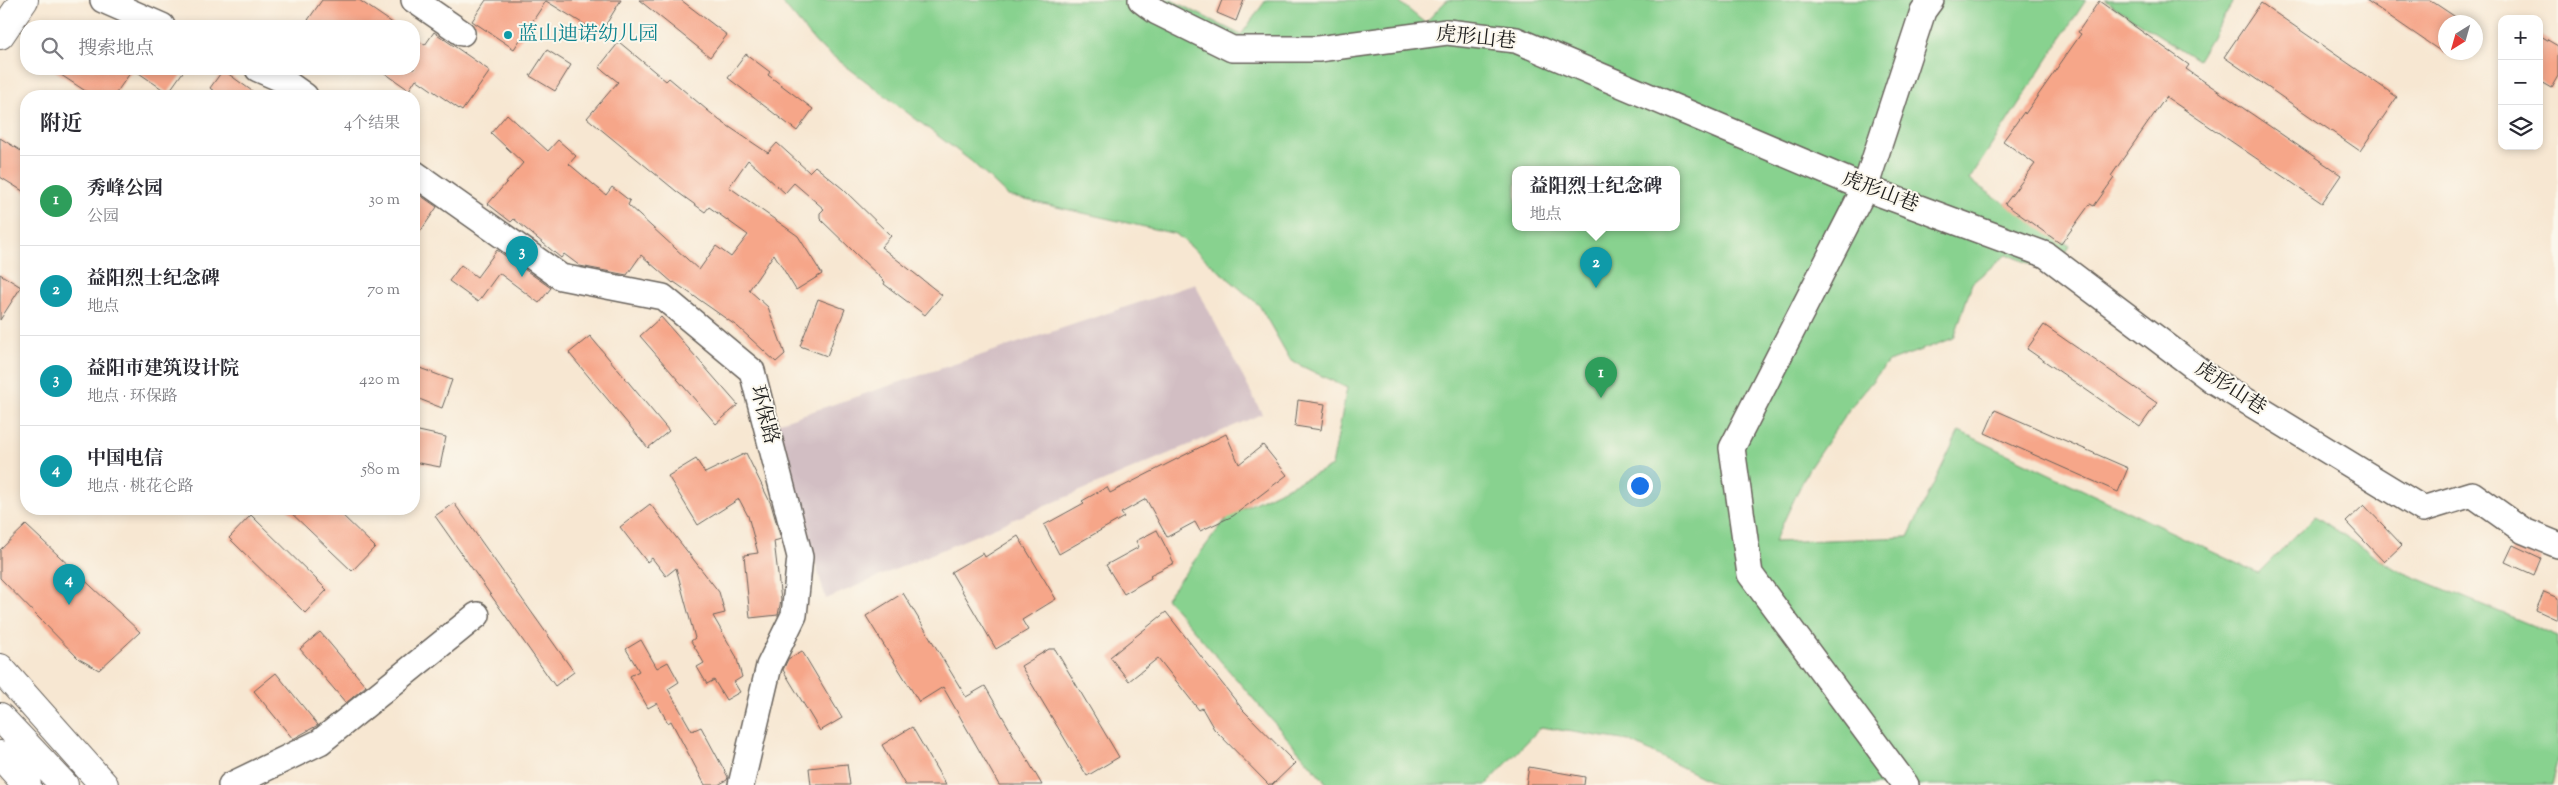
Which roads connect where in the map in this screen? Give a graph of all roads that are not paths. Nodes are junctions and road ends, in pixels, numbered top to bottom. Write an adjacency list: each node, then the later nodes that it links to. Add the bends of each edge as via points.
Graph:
1 (24, 0): 8 (main road)
2 (104, 0): 6 (street)
3 (414, 0): 7 (street)
4 (1141, 0): 12 (street, 虎形山巷, via 1157,12 1232,49 1318,48 1447,32 1516,40)
5 (1930, 0): 12 (street, via 1923,12)
6 (149, 20)
7 (462, 33)
8 (0, 35)
9 (272, 75): 10 (street)
10 (297, 90)
11 (420, 177): 22 (street, 环保路, via 561,277 663,297 752,372 800,558 794,615 769,666)
12 (1865, 188): 13 (street, 虎形山巷, via 2046,256 2212,380 2423,509 2472,494 2524,531); 23 (street, via 1732,448 1750,574)
13 (2558, 545)
14 (477, 615): 21 (street, via 320,742)
15 (0, 668): 20 (main road)
16 (0, 717): 19 (main road)
17 (0, 755): 18 (main road)
18 (27, 785)
19 (64, 785)
20 (104, 785)
21 (231, 785)
22 (741, 785)
23 (1906, 785)

